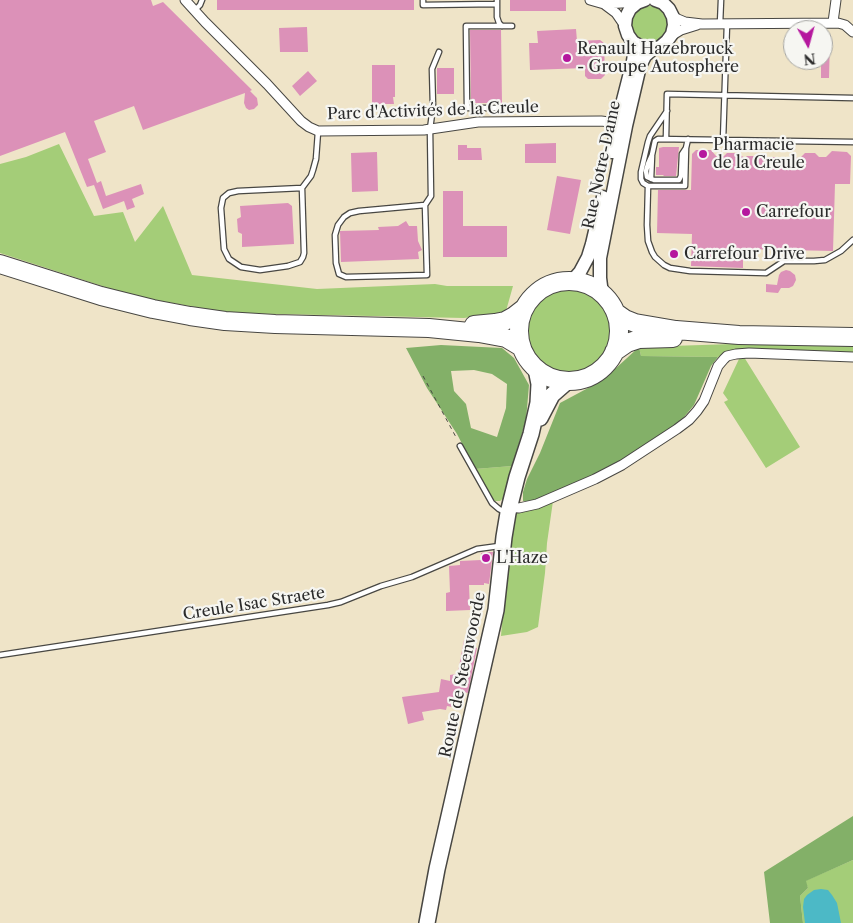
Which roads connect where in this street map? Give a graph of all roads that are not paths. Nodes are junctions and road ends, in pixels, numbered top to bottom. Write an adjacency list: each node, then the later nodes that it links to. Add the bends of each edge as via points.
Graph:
1 (184, 0): 12 (street, Parc d'Activités de la Creule)
2 (202, 0): 12 (lane)
3 (423, 0): 9 (lane, via 423,5)
4 (590, 0): 10 (street)
5 (655, 0): 11 (main road)
6 (720, 0): 17 (lane)
7 (836, 0): 13 (street)
8 (643, 1): 10 (street); 20 (main road, via 629,11)
9 (497, 2): 18 (lane, via 498,20)
10 (604, 4): 20 (street)
11 (669, 8): 16 (street, via 685,22); 22 (main road, via 674,26)
12 (194, 11): 32 (street, Parc d'Activités de la Creule, via 301,121)
13 (832, 20)
14 (833, 22): 21 (street, via 843,24)
15 (783, 23): 17 (street)
16 (702, 24): 17 (street); 22 (street)
17 (723, 24): 26 (lane)
18 (502, 26): 19 (lane); 28 (lane, via 466,26 467,108)
19 (512, 26)
20 (625, 26): 23 (main road)
21 (853, 32)
22 (671, 36): 24 (main road, Rue Notre-Dame, via 663,45)
23 (631, 40): 24 (main road, via 642,47); 30 (main road, Rue Notre-Dame, via 633,61)
24 (654, 48): 44 (main road, Rue Notre-Dame, via 640,66 625,134 600,258)
25 (438, 52): 31 (lane, via 432,69)
26 (724, 95): 27 (lane); 29 (lane, via 667,94); 35 (lane)
27 (853, 98)
28 (514, 108)
29 (667, 111): 33 (lane); 38 (lane, via 648,142 641,177)
30 (618, 122): 31 (street, Parc d'Activités de la Creule, via 478,122); 43 (main road, Rue Notre-Dame, via 592,244 586,262)
31 (430, 130): 32 (street, Parc d'Activités de la Creule); 40 (lane, via 430,196)
32 (318, 131): 39 (lane, via 313,170)
33 (666, 138): 34 (lane); 37 (lane, via 656,140 652,179 680,180 682,154)
34 (688, 139): 35 (lane); 37 (lane)
35 (723, 140): 36 (lane)
36 (853, 142)
37 (686, 148): 38 (lane, via 685,186)
38 (648, 186): 41 (lane, via 648,241 655,257 670,268 766,273 784,261 825,260)
39 (302, 188): 39 (lane, via 304,257 300,262 260,270 241,267 229,259 224,249 223,198 238,191)
40 (425, 205): 40 (lane, via 427,275 346,277 339,274 335,235 344,217 359,211)
41 (853, 240)
42 (0, 264): 47 (highway, via 101,296 202,318 275,324)
43 (572, 281): 44 (highway, via 590,286); 45 (highway, via 546,286)
44 (602, 294): 46 (highway)
45 (523, 309): 47 (highway, via 509,319 495,323); 50 (highway, via 518,328)
46 (615, 312): 48 (highway, via 642,324); 51 (highway, via 619,330)
47 (429, 328): 50 (highway, via 500,336)
48 (739, 334): 49 (highway); 51 (highway, via 643,339)
49 (853, 337)
50 (521, 347): 53 (highway)
51 (614, 352): 54 (highway, via 597,372 581,380)
52 (853, 357): 57 (street, via 749,353 727,356 718,366 697,412 677,429 600,477 537,504)
53 (536, 369): 54 (highway, via 548,377); 55 (main road, Route de Steenvoorde, via 539,394)
54 (568, 381): 55 (main road, Route de Steenvoorde, via 549,400)
55 (531, 434): 57 (main road, Route de Steenvoorde)
56 (460, 446): 57 (lane, via 492,503 499,509)
57 (508, 510): 58 (main road, Route de Steenvoorde)
58 (503, 546): 59 (lane, Creule Isac Straete, via 477,549 412,577 328,605); 60 (main road, Route de Steenvoorde, via 496,610)
59 (0, 655)
60 (427, 923)

